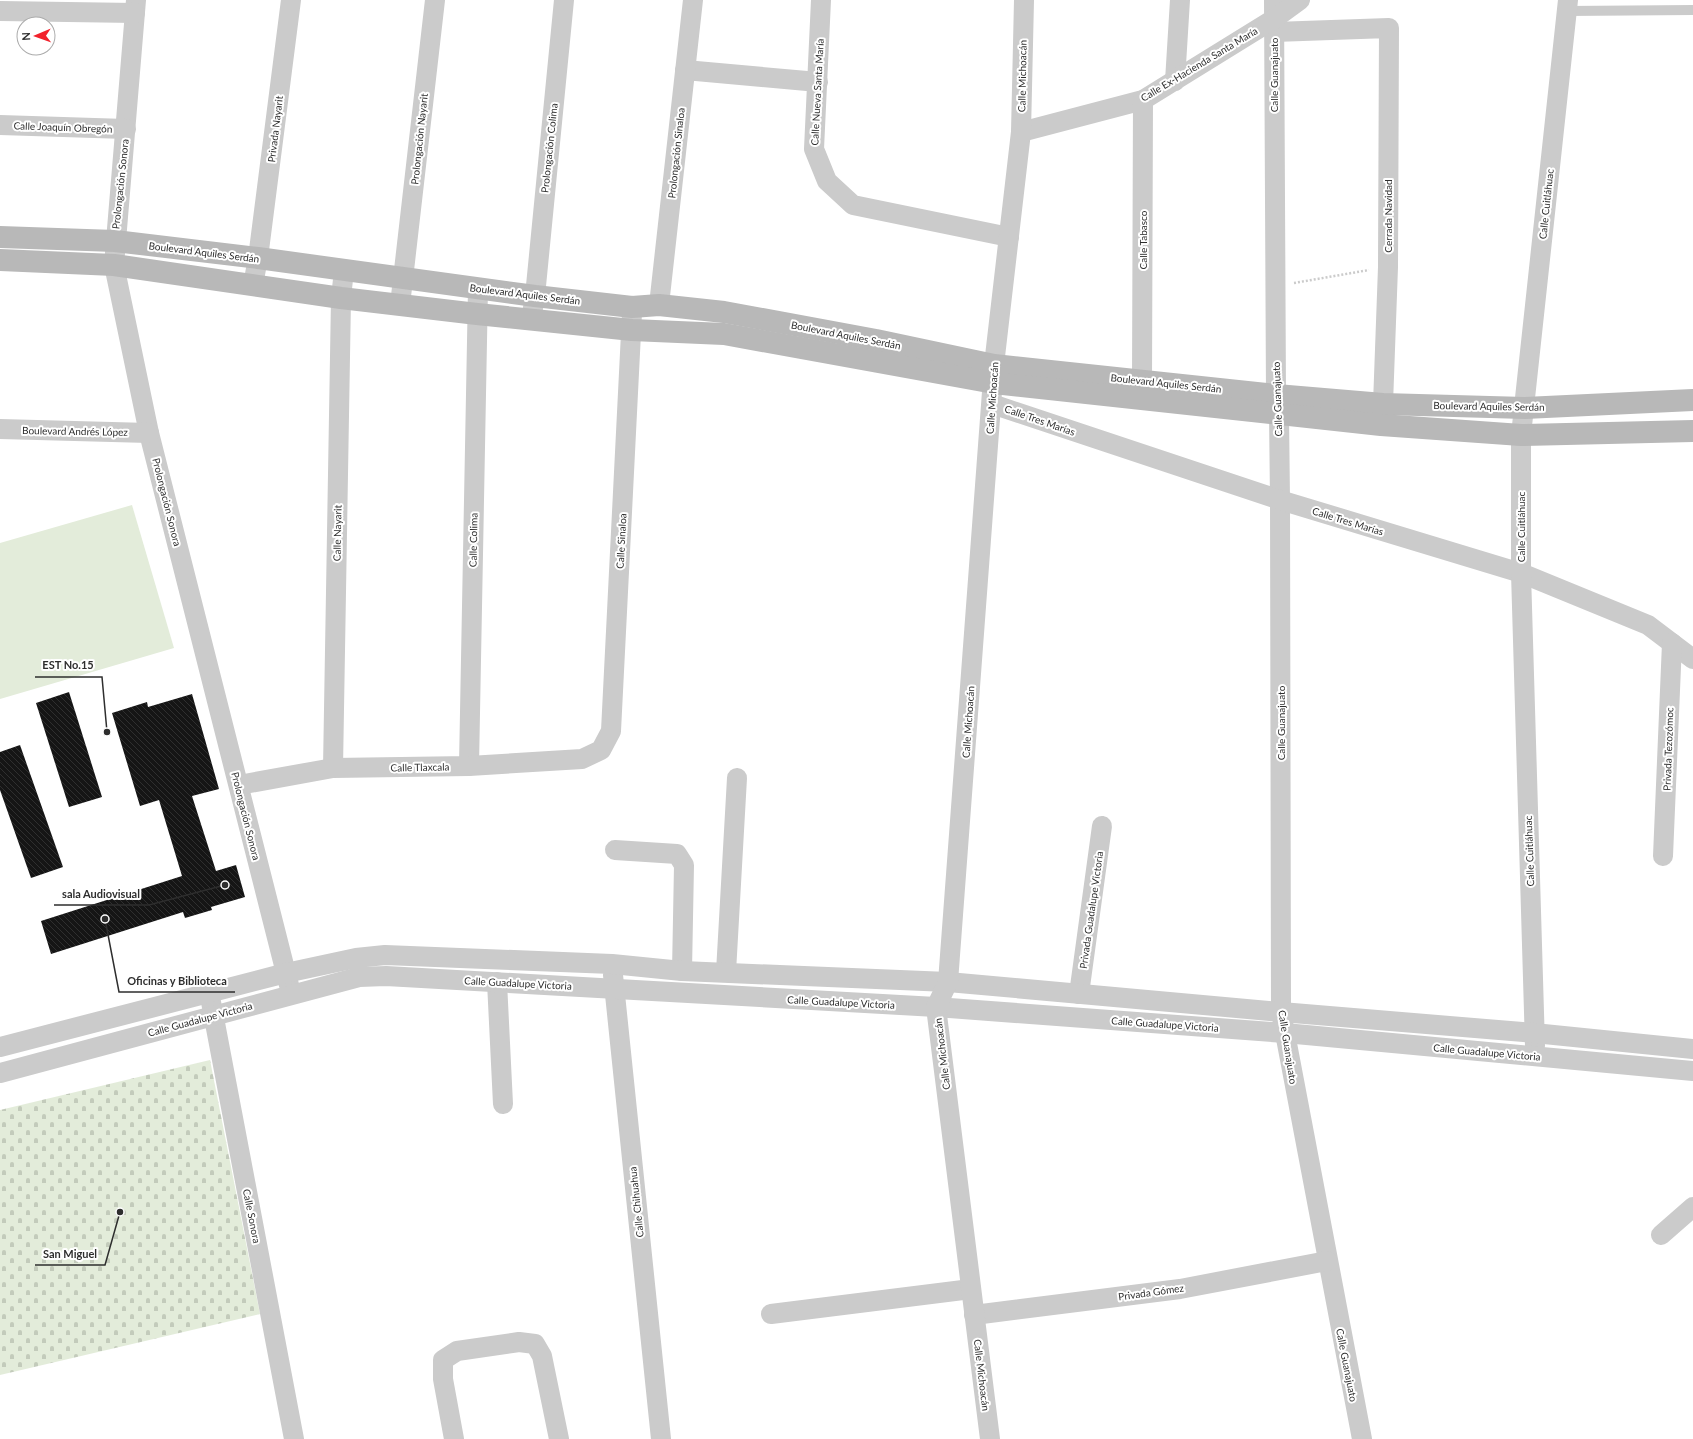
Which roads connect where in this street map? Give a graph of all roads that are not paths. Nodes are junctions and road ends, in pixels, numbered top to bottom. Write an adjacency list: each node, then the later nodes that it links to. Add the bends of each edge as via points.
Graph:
1 (291, 0): 24 (street, Privada Nayarit)
2 (434, 0): 28 (street, Prolongación Nayarit)
3 (564, 0): 31 (street, Prolongación Colima)
4 (693, 0): 14 (street, Prolongación Sinaloa)
5 (821, 0): 16 (street, Calle Nueva Santa María)
6 (1024, 0): 20 (street, Calle Michoacán)
7 (1180, 0): 15 (street)
8 (1300, 0): 13 (street, Calle Ex-Hacienda Santa María)
9 (135, 6): 12 (street); 19 (street, Prolongación Sonora)
10 (1567, 6): 11 (lane); 44 (street, Calle Cuitláhuac)
11 (1693, 10)
12 (0, 11)
13 (1274, 17): 15 (street, Calle Ex-Hacienda Santa María); 42 (street, Cerrada Navidad, via 1389,28 1388,267); 43 (street, Calle Guanajuato)
14 (685, 70): 16 (street); 34 (street, Prolongación Sinaloa)
15 (1174, 81): 17 (street, Calle Ex-Hacienda Santa María)
16 (818, 82): 22 (street, Calle Nueva Santa María, via 814,149 827,181 853,205)
17 (1143, 100): 20 (street, Calle Ex-Hacienda Santa María); 39 (street, Calle Tabasco)
18 (0, 125): 19 (street, Calle Joaquín Obregón)
19 (126, 129): 23 (street, Prolongación Sonora)
20 (1021, 132): 22 (street, Calle Michoacán)
21 (0, 237): 23 (street, Boulevard Aquiles Serdán)
22 (1009, 237): 40 (street, Calle Michoacán)
23 (114, 241): 24 (street, Boulevard Aquiles Serdán); 26 (street, Prolongación Sonora)
24 (258, 258): 27 (street, Boulevard Aquiles Serdán); 29 (street, Privada Nayarit)
25 (0, 260): 26 (street, Boulevard Aquiles Serdán)
26 (114, 265): 29 (street, Boulevard Aquiles Serdán); 47 (street, Prolongación Sonora)
27 (344, 270): 28 (street, Boulevard Aquiles Serdán); 32 (street, Calle Nayarit)
28 (404, 278): 30 (street, Boulevard Aquiles Serdán); 33 (street, Prolongación Nayarit)
29 (253, 285): 32 (street, Boulevard Aquiles Serdán)
30 (478, 288): 31 (street, Boulevard Aquiles Serdán); 36 (street, Calle Colima)
31 (535, 296): 35 (street, Boulevard Aquiles Serdán); 37 (street, Prolongación Colima)
32 (341, 298): 33 (street, Boulevard Aquiles Serdán); 55 (street, Calle Nayarit)
33 (400, 305): 36 (street, Boulevard Aquiles Serdán)
34 (659, 305): 35 (street, Boulevard Aquiles Serdán); 40 (street, Boulevard Aquiles Serdán, via 724,312 876,340)
35 (632, 307): 38 (street, Calle Sinaloa)
36 (477, 314): 37 (street, Boulevard Aquiles Serdán); 54 (street, Calle Colima)
37 (531, 320): 38 (street, Boulevard Aquiles Serdán)
38 (632, 330): 40 (street, Boulevard Aquiles Serdán, via 724,334); 53 (street, Calle Sinaloa, via 611,732)
39 (1142, 381): 40 (street, Boulevard Aquiles Serdán); 43 (street, Boulevard Aquiles Serdán)
40 (993, 384): 43 (street, Boulevard Aquiles Serdán); 49 (street, Calle Tres Marías); 66 (street, Calle Michoacán)
41 (1693, 400): 44 (street, Boulevard Aquiles Serdán)
42 (1383, 404): 43 (street, Boulevard Aquiles Serdán); 44 (street, Boulevard Aquiles Serdán)
43 (1277, 405): 48 (street, Boulevard Aquiles Serdán, via 1381,425); 49 (street, Calle Guanajuato)
44 (1525, 408): 48 (street, Calle Cuitláhuac)
45 (0, 429): 47 (street, Boulevard Andrés López)
46 (1693, 431): 48 (street, Boulevard Aquiles Serdán)
47 (149, 433): 57 (street, Prolongación Sonora)
48 (1521, 435): 50 (street, Calle Cuitláhuac)
49 (1280, 500): 50 (street, Calle Tres Marías); 72 (street, Calle Guanajuato)
50 (1521, 573): 51 (street, Calle Tres Marías, via 1648,625); 75 (street, Calle Cuitláhuac)
51 (1672, 643): 52 (street, Calle Tres Marías); 60 (street, Privada Tezozómoc)
52 (1693, 660)
53 (601, 750): 54 (street, Calle Tlaxcala, via 582,759)
54 (469, 766): 55 (street, Calle Tlaxcala)
55 (333, 768): 57 (street, Calle Tlaxcala)
56 (738, 778): 63 (street)
57 (239, 785): 64 (street, Prolongación Sonora)
58 (1102, 826): 69 (street, Privada Guadalupe Victoria)
59 (615, 850): 62 (street, via 677,854 684,865)
60 (1663, 856)
61 (612, 964): 62 (street, Calle Guadalupe Victoria); 64 (street, Calle Guadalupe Victoria, via 385,955 356,958); 67 (street, Calle Chihuahua)
62 (682, 971): 63 (street, Calle Guadalupe Victoria)
63 (726, 972): 66 (street, Calle Guadalupe Victoria)
64 (286, 974): 68 (street, Calle Guadalupe Victoria); 70 (street, Prolongación Sonora)
65 (497, 982): 67 (street, Calle Guadalupe Victoria); 70 (street, Calle Guadalupe Victoria, via 359,977); 81 (street)
66 (948, 982): 69 (street, Calle Guadalupe Victoria); 71 (street, Calle Michoacán)
67 (614, 988): 71 (street, Calle Guadalupe Victoria); 91 (street, Calle Chihuahua)
68 (209, 992): 73 (street, Calle Sonora); 76 (street, Calle Guadalupe Victoria)
69 (1079, 994): 72 (street, Calle Guadalupe Victoria)
70 (291, 995): 73 (street, Calle Guadalupe Victoria)
71 (936, 1007): 74 (street, Calle Guadalupe Victoria); 85 (street, Calle Michoacán)
72 (1281, 1012): 74 (street, Calle Guanajuato); 75 (street, Calle Guadalupe Victoria)
73 (214, 1016): 80 (street, Calle Guadalupe Victoria); 88 (street, Calle Sonora)
74 (1284, 1032): 78 (street, Calle Guadalupe Victoria); 84 (street, Calle Guanajuato)
75 (1534, 1033): 77 (street, Calle Guadalupe Victoria); 78 (street, Calle Cuitláhuac)
76 (0, 1047)
77 (1693, 1049)
78 (1535, 1056): 79 (street, Calle Guadalupe Victoria)
79 (1693, 1071)
80 (0, 1072)
81 (503, 1104)
82 (1693, 1207): 83 (street)
83 (1660, 1235)
84 (1327, 1261): 87 (street, Privada Gómez, via 1180,1289); 93 (street, Calle Guanajuato)
85 (971, 1288): 86 (street); 87 (street, Calle Michoacán)
86 (771, 1314)
87 (974, 1315): 92 (street, Calle Michoacán)
88 (294, 1439)
89 (454, 1439): 90 (street, via 443,1379 444,1360 457,1351 519,1342 535,1344 542,1356)
90 (559, 1439)
91 (661, 1439)
92 (990, 1439)
93 (1362, 1439)

